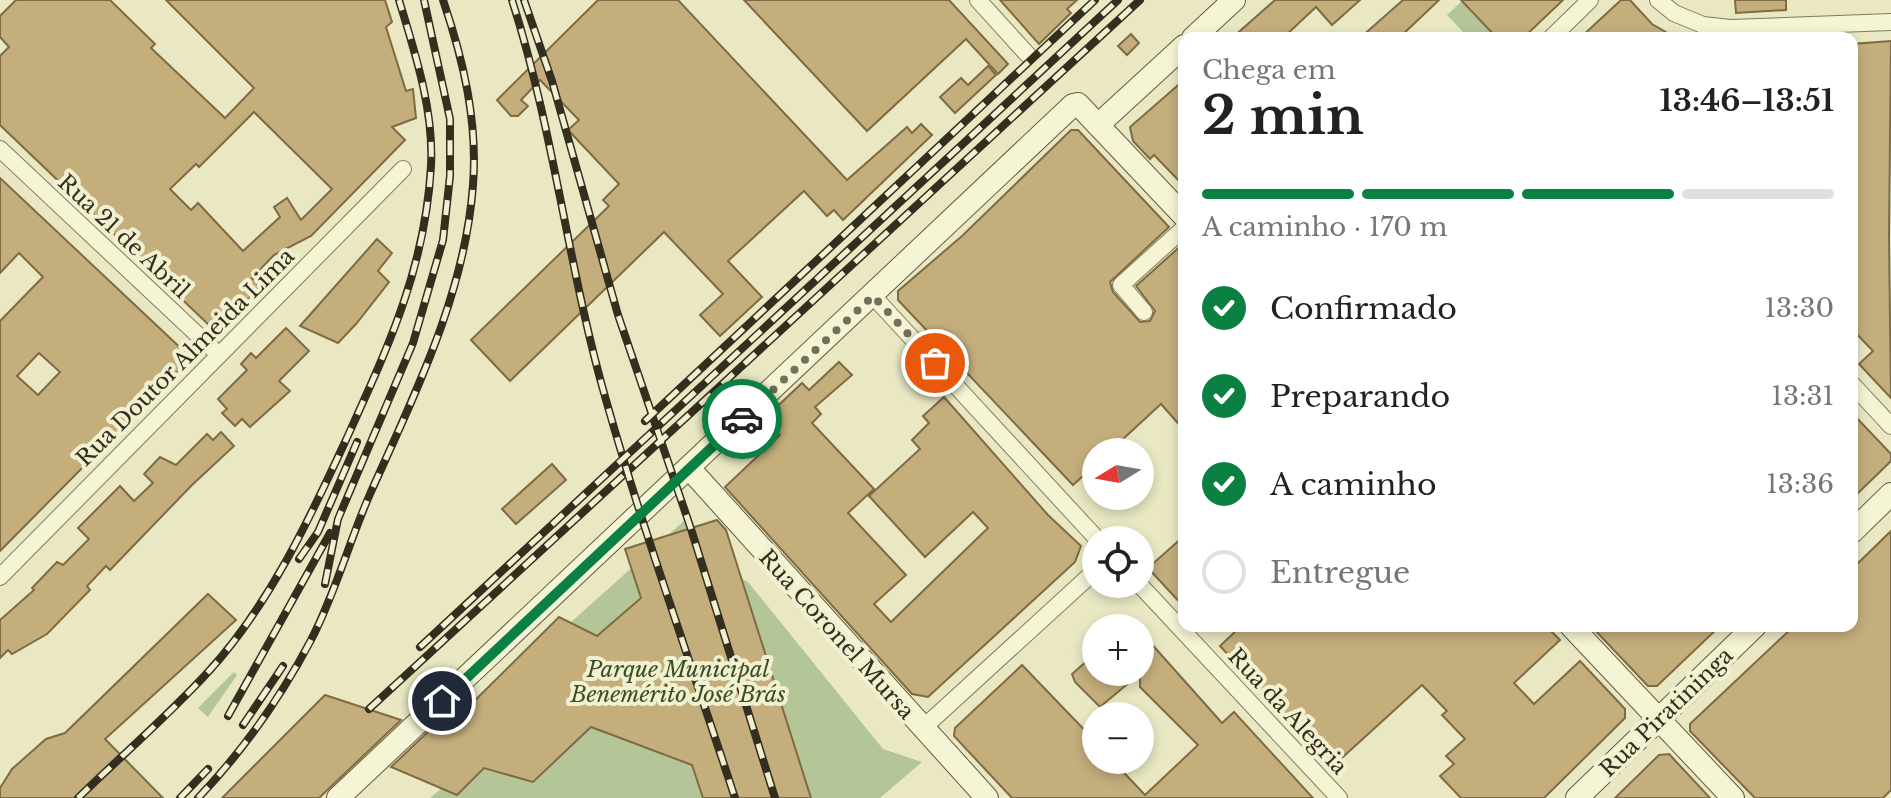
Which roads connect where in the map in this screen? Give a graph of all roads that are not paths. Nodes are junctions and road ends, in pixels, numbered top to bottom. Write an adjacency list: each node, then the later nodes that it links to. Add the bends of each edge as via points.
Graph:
1 (978, 0): 9 (street)
2 (1234, 0): 6 (street)
3 (1590, 0): 7 (street)
4 (1658, 0): 5 (street, via 1703,25 1730,28)
5 (1891, 22)
6 (1199, 32)
7 (1557, 32)
8 (1178, 52): 10 (street)
9 (1028, 55)
10 (1098, 125): 13 (street); 15 (street, via 1076,104)
11 (0, 149): 17 (street, Rua 21 de Abril)
12 (403, 169): 17 (street, Rua Doutor Almeida Lima)
13 (1178, 210)
14 (1178, 233): 16 (street, via 1121,285)
15 (873, 296): 20 (street); 22 (street)
16 (1144, 312)
17 (218, 354): 24 (street, Rua Doutor Almeida Lima)
18 (1858, 390): 19 (street)
19 (1891, 426)
20 (689, 468): 32 (street, Rua Coronel Mursa); 33 (street)
21 (1891, 494): 23 (street)
22 (1085, 526)
23 (1858, 526)
24 (0, 577)
25 (1082, 583): 32 (street)
26 (1152, 598): 27 (street, Rua da Alegria)
27 (1178, 626)
28 (1184, 632): 35 (street, Rua da Alegria)
29 (1577, 632): 31 (street)
30 (1749, 632): 31 (street, Rua Piratininga)
31 (1659, 720): 36 (street, Rua Piratininga); 37 (street)
32 (922, 729): 34 (street, Rua Coronel Mursa)
33 (352, 794)
34 (987, 798)
35 (1339, 798)
36 (1577, 798)
37 (1733, 798)

